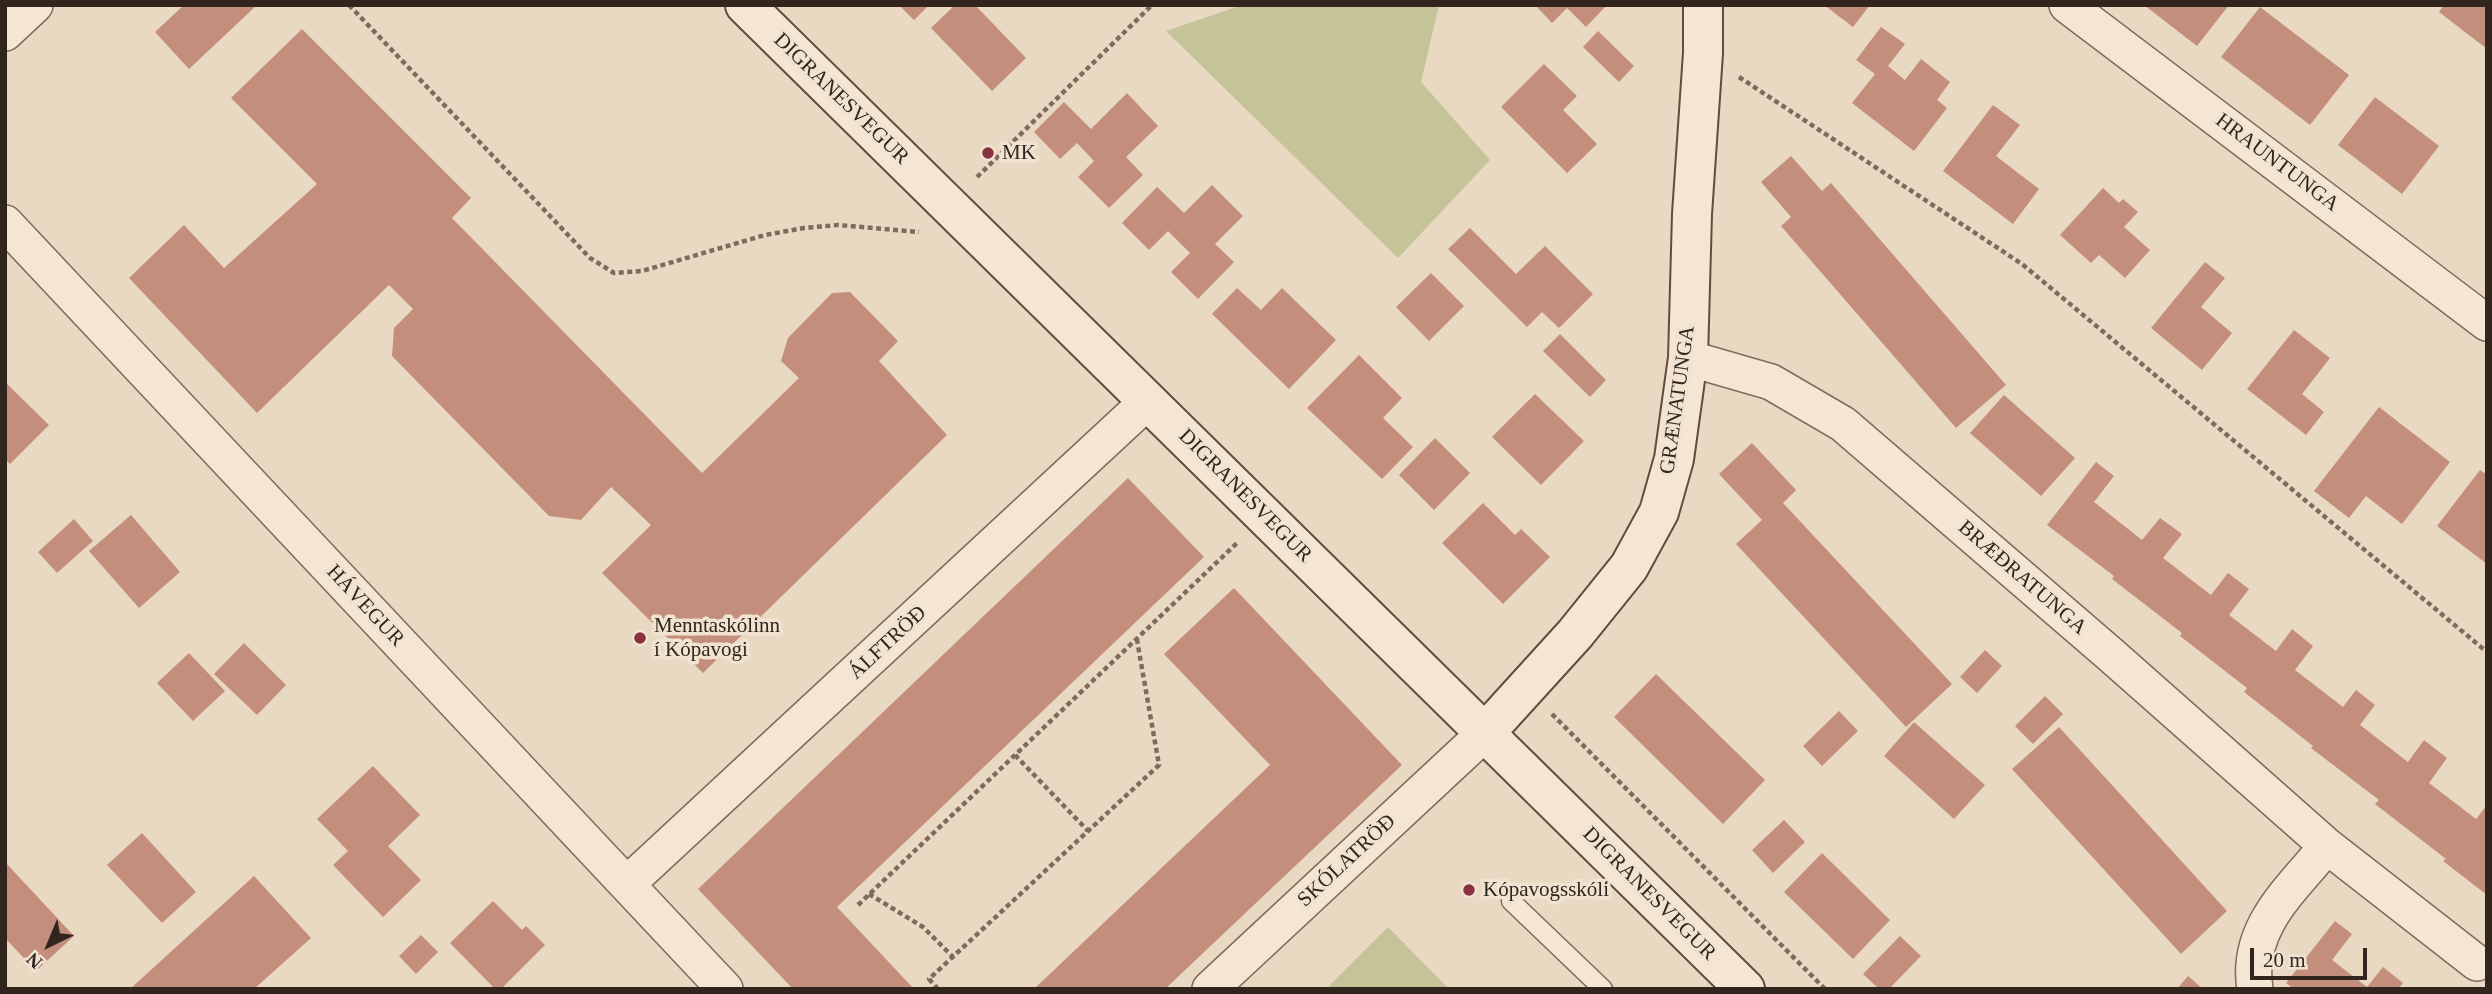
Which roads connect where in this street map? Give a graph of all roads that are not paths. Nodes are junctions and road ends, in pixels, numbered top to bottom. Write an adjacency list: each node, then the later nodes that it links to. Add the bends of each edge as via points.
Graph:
1 (36, 5): 5 (street)
2 (745, 5): 9 (street, DIGRANESVEGUR)
3 (1703, 5): 8 (street, GRÆNATUNGA)
4 (2067, 5): 7 (street, HRAUNTUNGA)
5 (5, 33)
6 (5, 223): 12 (street, HÁVEGUR)
7 (2487, 323)
8 (1688, 358): 10 (street, GRÆNATUNGA, via 1674,459 1659,512 1629,567); 11 (street, BRÆÐRATUNGA, via 1771,382 1843,424)
9 (1148, 401): 10 (street, DIGRANESVEGUR); 12 (street, ÁLFTRÖÐ)
10 (1485, 733): 16 (street, SKÓLATRÖÐ); 18 (street, DIGRANESVEGUR)
11 (2327, 846): 14 (street, BRÆÐRATUNGA); 19 (street, via 2264,923 2253,960)
12 (627, 884): 15 (street, HÁVEGUR)
13 (1511, 901): 17 (lane)
14 (2477, 963)
15 (725, 989)
16 (1210, 989)
17 (1603, 989)
18 (1745, 989)
19 (2255, 989)

